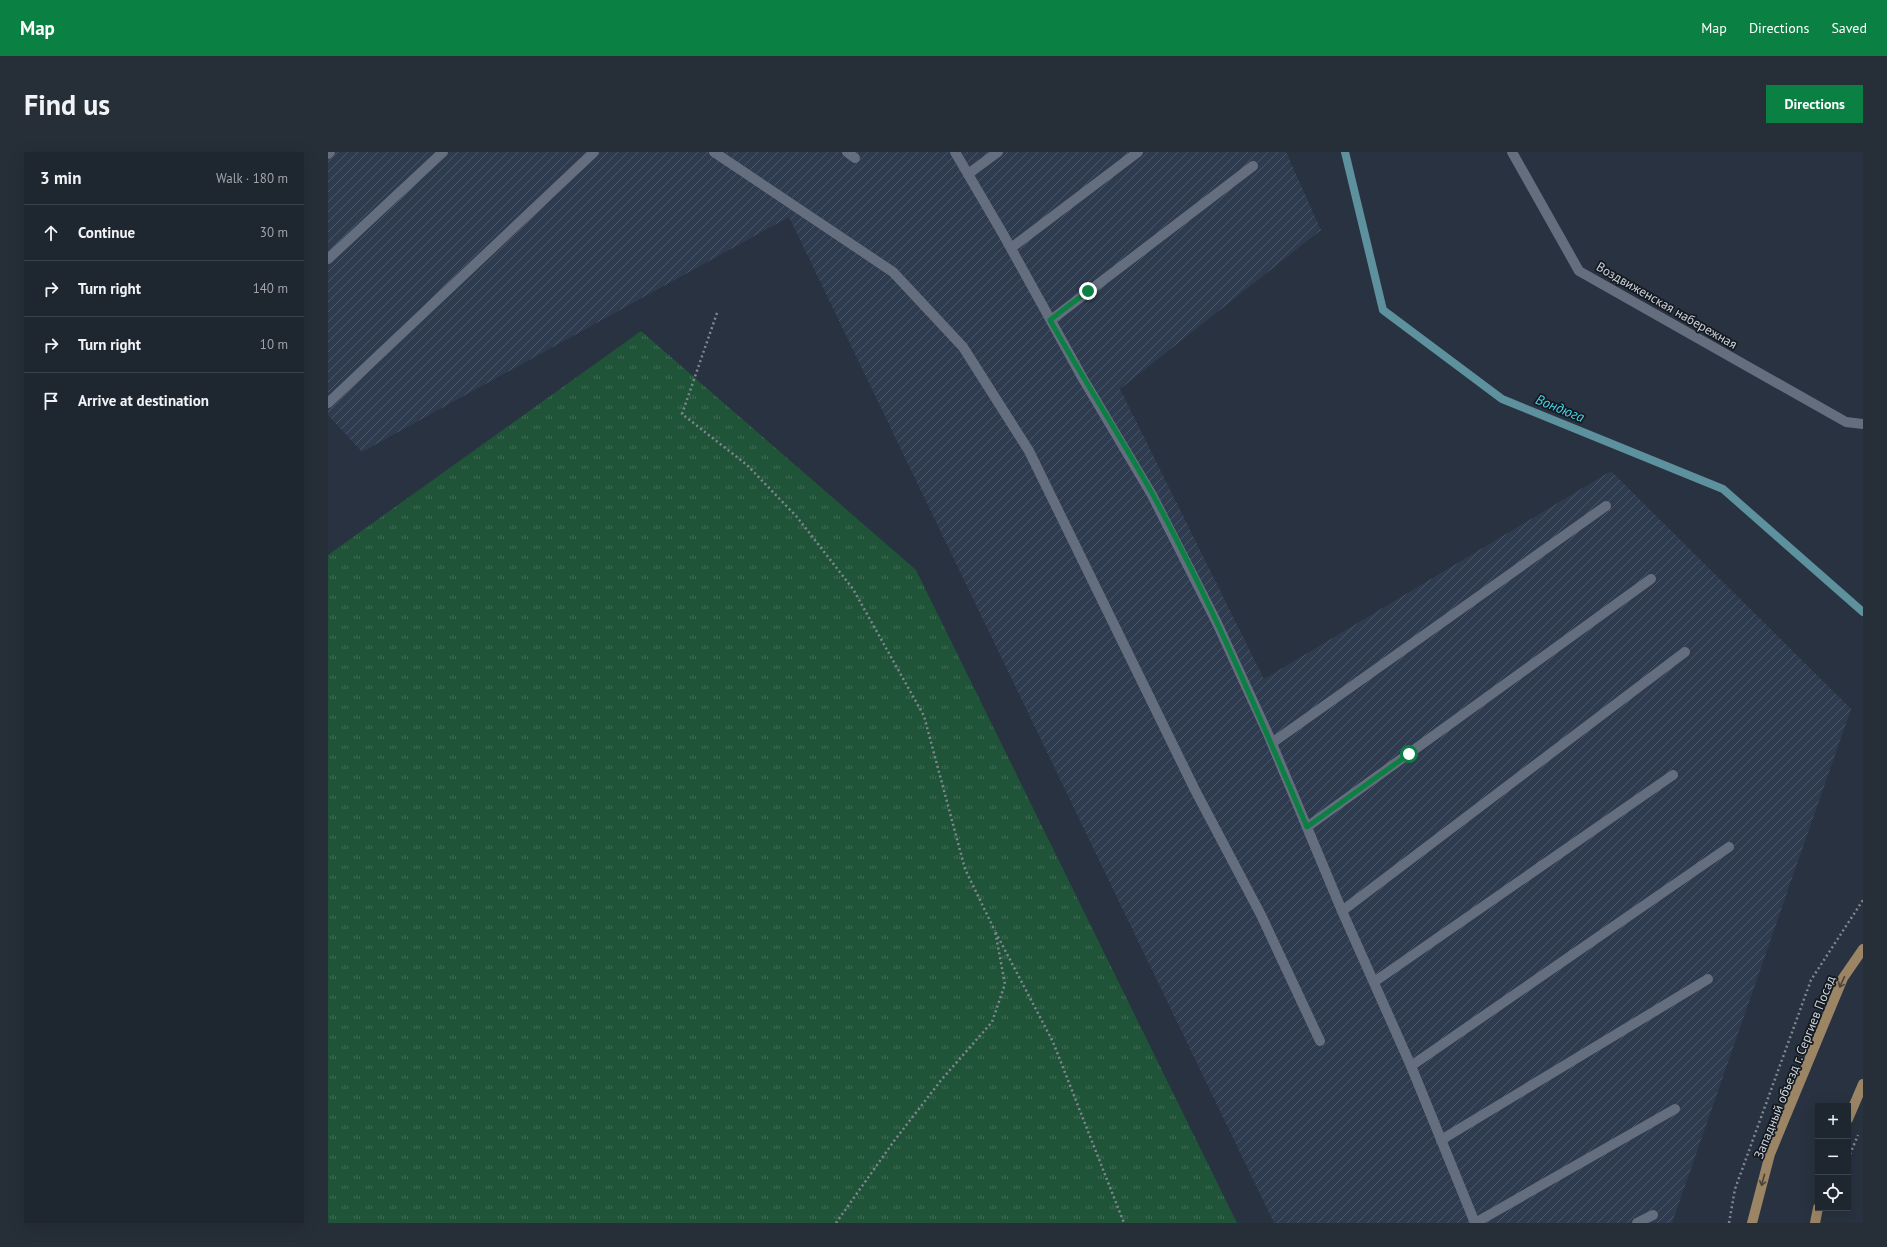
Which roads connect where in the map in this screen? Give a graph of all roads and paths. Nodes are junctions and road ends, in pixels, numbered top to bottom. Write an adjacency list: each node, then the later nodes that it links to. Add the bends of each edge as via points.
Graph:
1 (443, 152): 11 (street)
2 (594, 152): 14 (street)
3 (714, 152): 29 (street, via 893,272 963,347 1029,451 1195,790 1261,915)
4 (955, 152): 9 (street)
5 (998, 152): 9 (street)
6 (1138, 152): 10 (street)
7 (1512, 152): 15 (street, Воздвиженская набережная, via 1580,270 1846,422)
8 (1253, 166): 13 (street)
9 (968, 174): 10 (street)
10 (1011, 248): 13 (street)
11 (328, 259)
12 (717, 313): 25 (path, via 682,414 747,465 797,517 854,589 924,716 965,869)
13 (1050, 320): 19 (street, via 1152,495 1218,623)
14 (328, 403)
15 (1863, 424)
16 (1606, 506): 19 (street)
17 (1651, 579): 21 (street)
18 (1686, 652): 24 (street)
19 (1272, 744): 21 (street)
20 (1673, 775): 28 (street)
21 (1307, 827): 24 (street)
22 (1729, 847): 30 (street)
23 (1863, 900): 43 (path, via 1811,980 1735,1190)
24 (1342, 911): 28 (street)
25 (995, 931): 39 (path, via 1005,984 992,1022 942,1079 894,1140); 40 (path, via 1053,1042)
26 (1863, 949): 44 (main road, Западный объезд г. Сергиев Посад, one-way to 44, via 1843,978 1770,1154)
27 (1708, 980): 35 (street)
28 (1374, 982): 30 (street)
29 (1320, 1041)
30 (1411, 1066): 35 (street)
31 (1863, 1084): 33 (main road)
32 (1675, 1109): 41 (street)
33 (1851, 1112)
34 (1860, 1131): 36 (path)
35 (1441, 1140): 41 (street)
36 (1851, 1152)
37 (1817, 1211): 45 (main road)
38 (1653, 1215): 42 (street)
39 (836, 1223)
40 (1124, 1223)
41 (1475, 1223)
42 (1637, 1223)
43 (1729, 1223)
44 (1752, 1223)
45 (1815, 1223)

